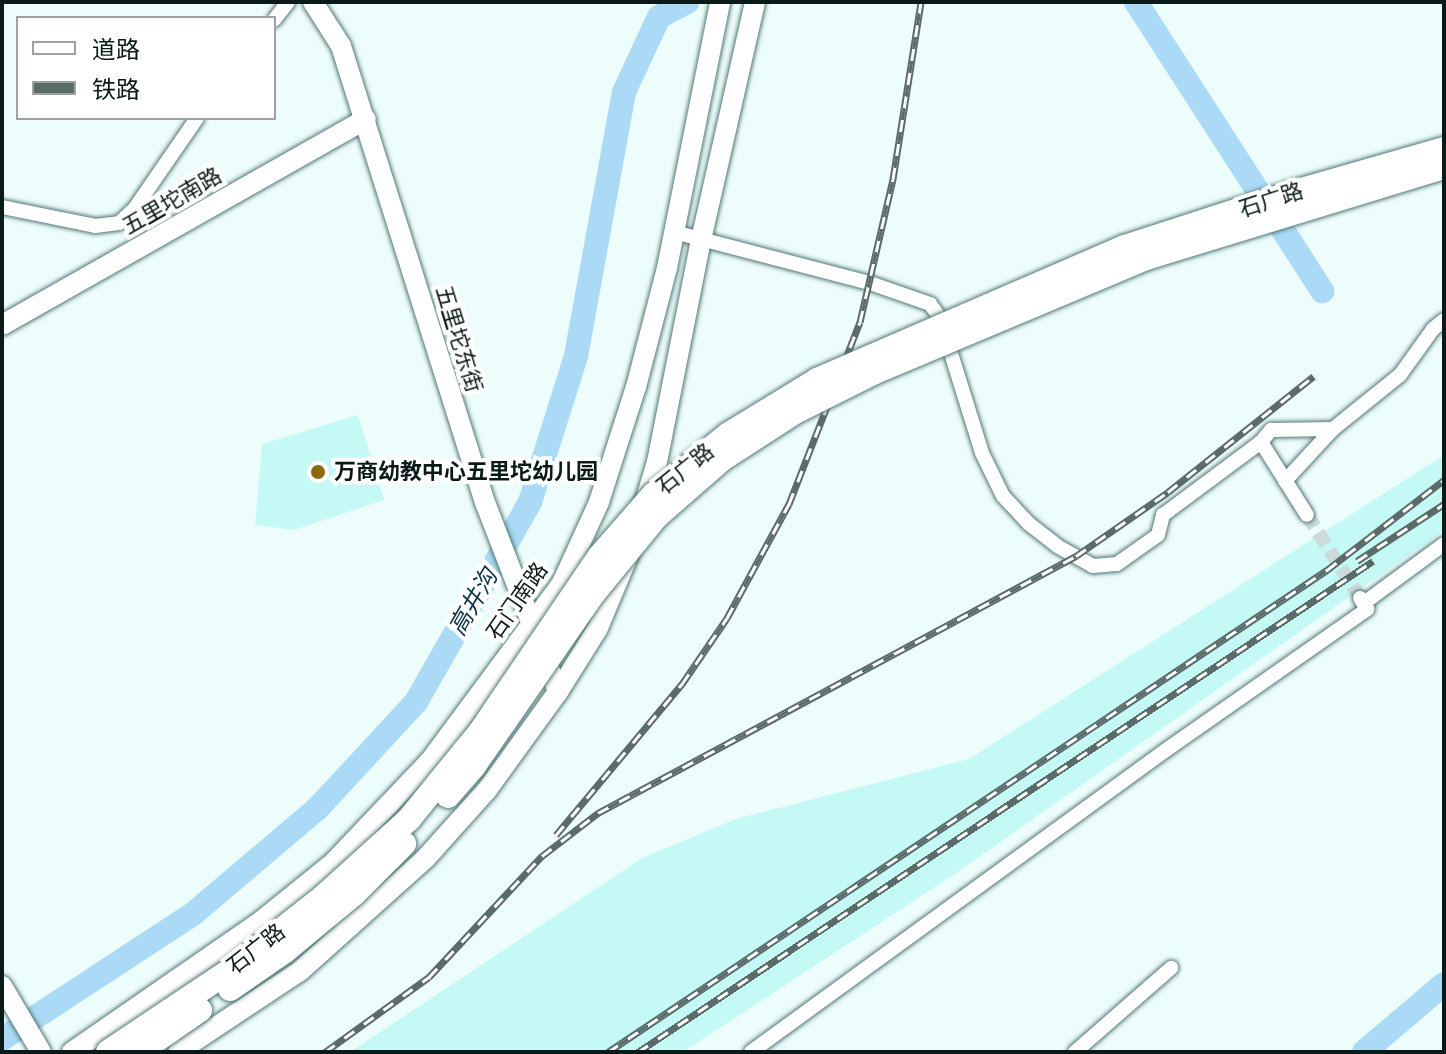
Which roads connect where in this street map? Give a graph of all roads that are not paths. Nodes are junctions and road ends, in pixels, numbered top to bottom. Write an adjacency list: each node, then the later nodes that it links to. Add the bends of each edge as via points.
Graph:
1 (313, 2): 4 (main road, 五里坨东街, via 341,46)
2 (720, 2): 9 (main road, 石门南路)
3 (753, 9): 10 (main road)
4 (366, 119): 12 (main road, 五里坨南路); 18 (main road, 五里坨东街, via 486,505)
5 (196, 120): 8 (street, via 119,223 95,226)
6 (1444, 149): 24 (main road, 石广路, bridge, via 1125,247 817,380 729,434 654,494 599,557 480,732 409,819 323,897 229,971)
7 (1444, 167): 25 (main road, 石广路, bridge, via 1146,258 875,372 795,412 721,460 656,517 594,593 474,766 354,894 285,951)
8 (2, 207)
9 (674, 232): 10 (street); 18 (main road, 石门南路, via 636,387 599,502 562,583)
10 (701, 240): 14 (street, via 870,283 930,304 940,318 982,453 1003,496 1037,531 1093,566 1117,564 1158,535 1163,515); 19 (main road, via 657,462 621,579)
11 (1444, 320): 13 (street, via 1400,375)
12 (2, 325)
13 (1333, 429): 14 (street, via 1271,430); 15 (street)
14 (1261, 442): 15 (street)
15 (1285, 481): 16 (street)
16 (1307, 515)
17 (1444, 544): 27 (street, via 1362,601 1367,609)
18 (532, 624): 19 (main road, 五里坨东街); 23 (main road, 石门南路, via 430,761 334,862 260,922)
19 (558, 692): 26 (main road, via 487,790 425,859 300,971)
20 (1171, 968): 28 (street)
21 (2, 986): 22 (main road)
22 (39, 1049)
23 (72, 1052)
24 (108, 1052)
25 (139, 1052)
26 (178, 1052)
27 (751, 1052)
28 (1075, 1052)

